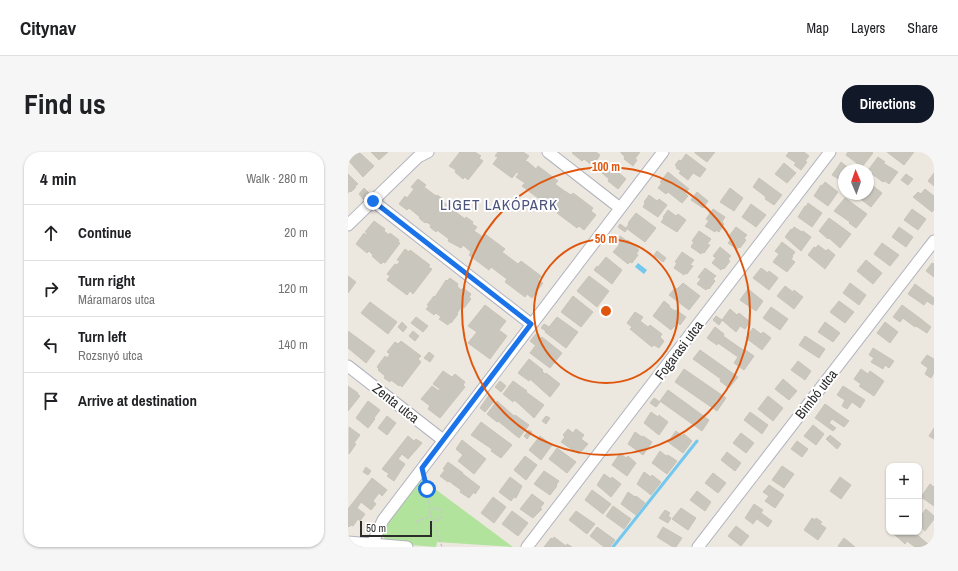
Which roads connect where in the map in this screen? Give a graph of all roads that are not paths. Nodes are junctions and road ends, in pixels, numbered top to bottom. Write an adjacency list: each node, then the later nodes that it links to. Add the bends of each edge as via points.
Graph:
1 (428, 152): 5 (street, via 418,158)
2 (548, 152): 6 (street)
3 (663, 152): 6 (street)
4 (830, 152): 15 (street, Fogarasi utca)
5 (373, 201): 7 (street); 9 (street)
6 (620, 208): 9 (street)
7 (348, 226)
8 (934, 241): 16 (street, Bimbó utca)
9 (531, 324): 11 (street)
10 (348, 366): 11 (street, Zenta utca)
11 (443, 440): 13 (street, via 383,520)
12 (348, 542): 13 (street)
13 (372, 544): 14 (street)
14 (408, 547)
15 (527, 547)
16 (698, 547)

